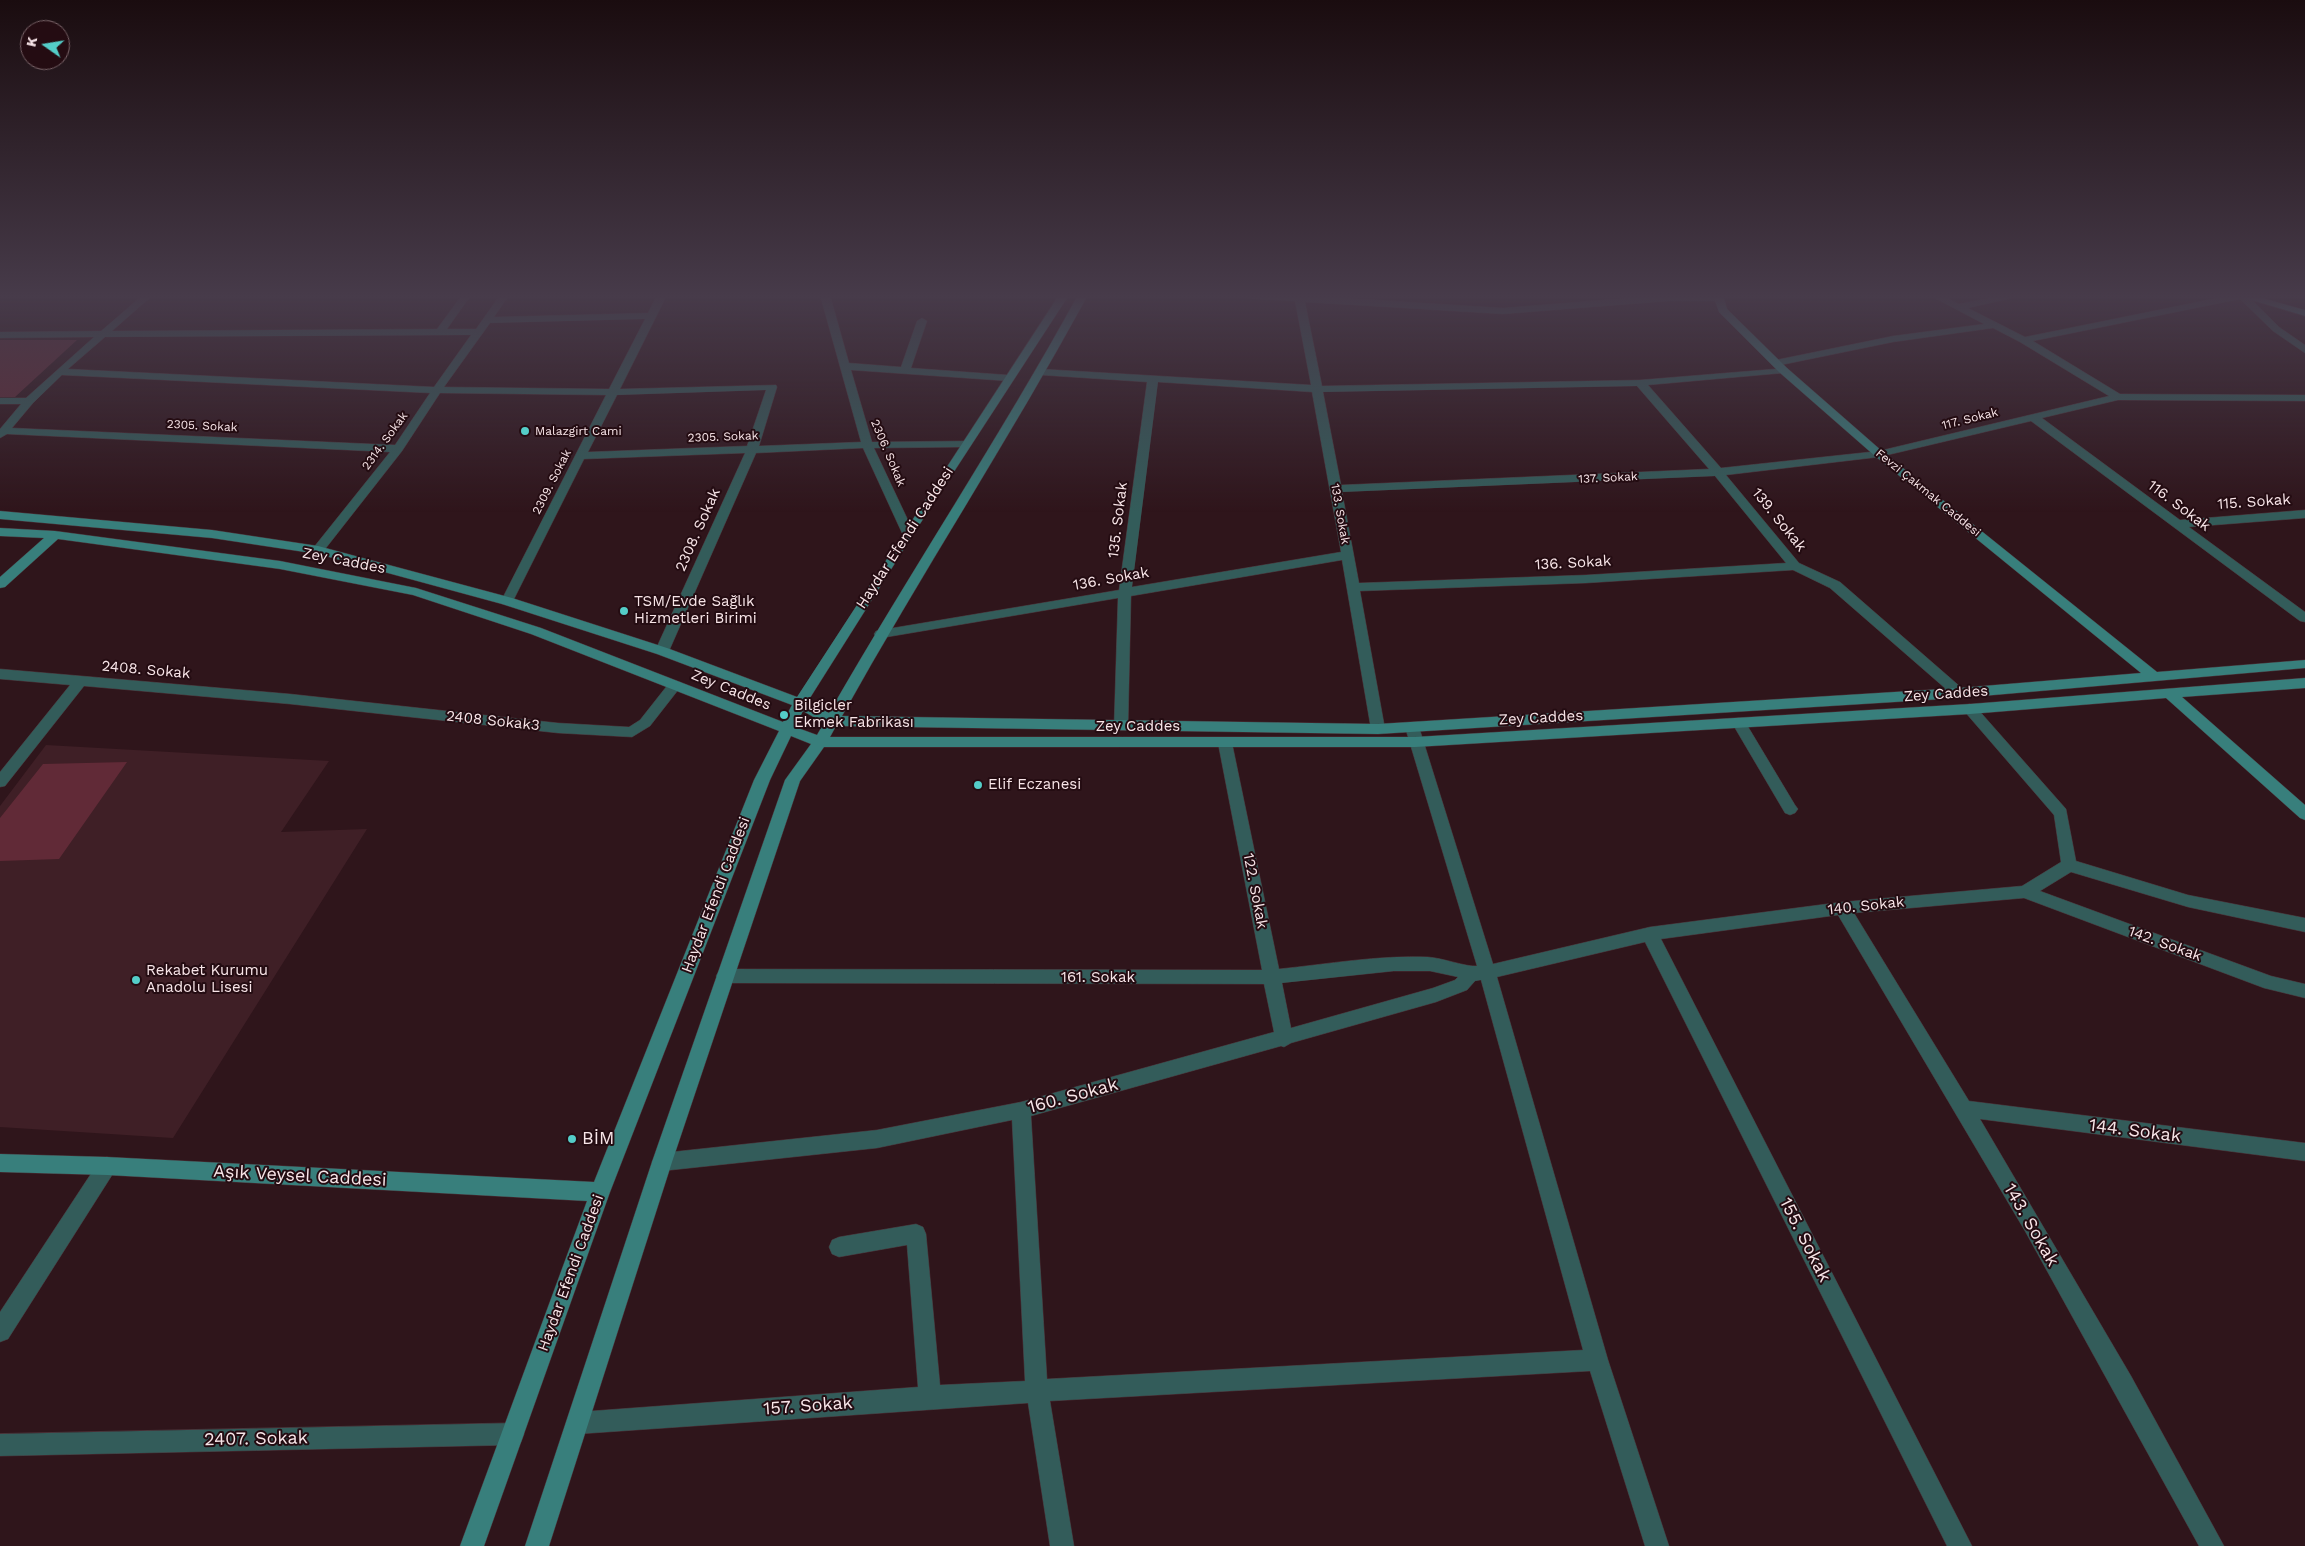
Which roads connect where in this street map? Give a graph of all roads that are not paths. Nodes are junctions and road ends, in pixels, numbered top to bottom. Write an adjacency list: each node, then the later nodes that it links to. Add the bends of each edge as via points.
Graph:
1 (65, 367): 14 (street)
2 (453, 367): 20 (street, 2314. Sokak)
3 (626, 367): 21 (street, 2309. Sokak)
4 (845, 367): 28 (street, 2306. Sokak)
5 (859, 367): 13 (street)
6 (907, 367): 13 (street)
7 (1015, 367): 16 (main road, Haydar Efendi Caddesi)
8 (1044, 367): 15 (main road, Haydar Efendi Caddesi)
9 (1313, 367): 19 (street, 133. Sokak)
10 (1779, 367): 18 (street)
11 (1780, 367): 32 (main road, Fevzi Çakmak Caddesi)
12 (2069, 367): 22 (street)
13 (906, 371): 16 (street)
14 (59, 372): 20 (street); 25 (street)
15 (1041, 372): 17 (street); 50 (main road, Haydar Efendi Caddesi)
16 (1008, 378): 29 (main road, Haydar Efendi Caddesi)
17 (1153, 378): 19 (street); 47 (street, 135. Sokak)
18 (1640, 383): 19 (street); 34 (street, 139. Sokak)
19 (1317, 389): 35 (street, 133. Sokak)
20 (437, 390): 21 (street); 30 (street, 2314. Sokak)
21 (614, 392): 31 (street, 2308. Sokak, via 772,386); 33 (street, 2309. Sokak)
22 (2118, 397): 23 (street, 117. Sokak); 26 (street, 117. Sokak)
23 (2305, 398)
24 (0, 401): 25 (street)
25 (30, 401): 27 (street)
26 (2034, 418): 32 (street, 117. Sokak); 38 (street, 116. Sokak)
27 (3, 434): 30 (street, 2305. Sokak)
28 (867, 444): 29 (street, 2305. Sokak); 31 (street, 2305. Sokak); 40 (street, 2306. Sokak)
29 (966, 444): 40 (main road, Haydar Efendi Caddesi)
30 (398, 449): 42 (street, 2314. Sokak)
31 (752, 449): 33 (street, 2305. Sokak); 51 (street, 2308. Sokak)
32 (1879, 454): 34 (street, 137. Sokak); 54 (main road, Fevzi Çakmak Caddesi)
33 (580, 456): 48 (street, 2309. Sokak)
34 (1718, 472): 35 (street, 137. Sokak); 44 (street, 139. Sokak)
35 (1336, 489): 43 (street, 133. Sokak)
36 (2305, 514): 38 (street, 115. Sokak)
37 (0, 515): 42 (main road, Zey Caddes, via 212,534)
38 (2175, 524): 49 (street, 116. Sokak)
39 (0, 532): 41 (main road, Zey Caddes)
40 (908, 533): 61 (main road, Haydar Efendi Caddesi)
41 (55, 535): 45 (main road); 57 (main road, Zey Caddes, via 280,565 416,592 536,631)
42 (318, 550): 48 (main road, Zey Caddes)
43 (1347, 555): 46 (street, 133. Sokak); 47 (street, 136. Sokak)
44 (1795, 566): 46 (street, 136. Sokak, via 1586,579); 58 (street, 139. Sokak, via 1835,585)
45 (0, 584)
46 (1353, 587): 66 (street, 133. Sokak)
47 (1125, 594): 50 (street, 136. Sokak); 65 (street, 135. Sokak)
48 (507, 601): 51 (main road, Zey Caddes)
49 (2305, 618)
50 (880, 634): 63 (main road, Haydar Efendi Caddesi)
51 (662, 651): 61 (main road, Zey Caddes)
52 (2305, 664): 54 (main road, Zey Caddes)
53 (0, 674): 55 (street, 2408. Sokak)
54 (2154, 677): 58 (main road, Zey Caddes)
55 (80, 681): 60 (street, 2408. Sokak); 71 (street)
56 (2305, 683): 59 (main road, Zey Caddes)
57 (675, 685): 60 (street, 2408 Sokak3, via 645,723 632,732 558,728); 67 (main road, Zey Caddes)
58 (1959, 692): 68 (main road, Zey Caddes)
59 (2170, 694): 62 (main road, Zey Caddes); 73 (main road)
60 (290, 699)
61 (800, 703): 63 (main road, Zey Caddes); 67 (main road, Haydar Efendi Caddesi)
62 (1970, 709): 64 (main road, Zey Caddes); 74 (street, via 2061,813)
63 (832, 720): 65 (main road, Zey Caddes); 69 (main road, Haydar Efendi Caddesi)
64 (1739, 723): 68 (main road, Zey Caddes); 72 (street)
65 (1121, 727): 66 (main road, Zey Caddes)
66 (1378, 729): 68 (main road, Zey Caddes)
67 (787, 730): 69 (main road, Zey Caddes); 90 (main road, Haydar Efendi Caddesi, via 762,780)
68 (1413, 735): 70 (main road, Zey Caddes); 79 (street)
69 (820, 742): 70 (main road, Zey Caddes); 80 (main road, Haydar Efendi Caddesi, via 793,780)
70 (1225, 743): 81 (street, 122. Sokak)
71 (0, 782)
72 (1790, 809)
73 (2305, 814)
74 (2069, 865): 75 (street, 140. Sokak); 77 (street, via 2188,901)
75 (2026, 892): 76 (street, 140. Sokak); 82 (street, 142. Sokak, via 2270,983)
76 (1842, 908): 78 (street, 140. Sokak); 84 (street, 143. Sokak)
77 (2305, 925)
78 (1650, 934): 79 (street, 140. Sokak); 103 (street, 155. Sokak)
79 (1479, 973): 81 (street, 161. Sokak, via 1430,964 1394,964); 83 (street, 160. Sokak, via 1436,995); 93 (street)
80 (725, 976): 81 (street, 161. Sokak); 87 (main road, Haydar Efendi Caddesi)
81 (1272, 977): 83 (street, 122. Sokak)
82 (2305, 991)
83 (1284, 1038): 85 (street, 160. Sokak)
84 (1966, 1109): 86 (street, 144. Sokak); 104 (street, 143. Sokak)
85 (1021, 1110): 87 (street, 160. Sokak, via 877,1139); 94 (street)
86 (2305, 1152)
87 (662, 1162): 96 (main road, Haydar Efendi Caddesi)
88 (0, 1163): 89 (main road, Aşık Veysel Caddesi)
89 (107, 1166): 90 (main road, Aşık Veysel Caddesi); 92 (street)
90 (600, 1192): 97 (main road, Haydar Efendi Caddesi)
91 (839, 1247): 95 (street, via 916,1234)
92 (0, 1331)
93 (1597, 1360): 94 (street, 157. Sokak); 102 (street)
94 (1037, 1391): 95 (street, 157. Sokak); 101 (street)
95 (930, 1397): 96 (street, 157. Sokak)
96 (578, 1423): 100 (main road, Haydar Efendi Caddesi)
97 (513, 1434): 98 (street, 2407. Sokak); 99 (main road, Haydar Efendi Caddesi)
98 (0, 1445)
99 (472, 1546)
100 (537, 1546)
101 (1062, 1546)
102 (1657, 1546)
103 (1960, 1546)
104 (2212, 1546)

